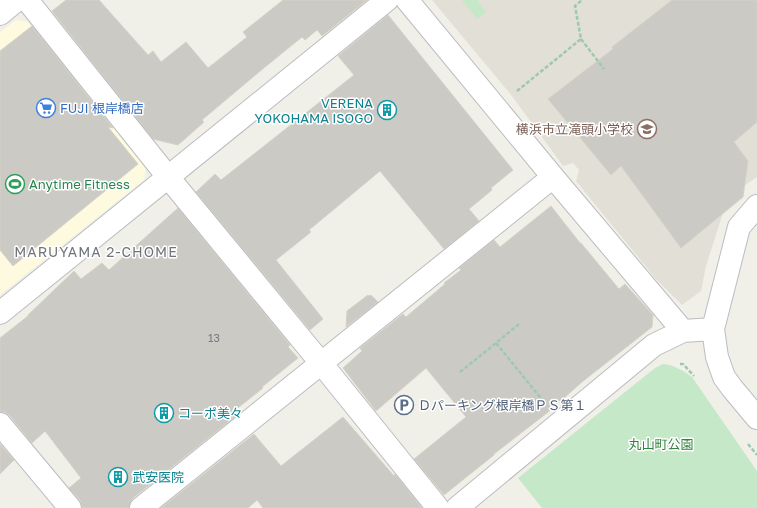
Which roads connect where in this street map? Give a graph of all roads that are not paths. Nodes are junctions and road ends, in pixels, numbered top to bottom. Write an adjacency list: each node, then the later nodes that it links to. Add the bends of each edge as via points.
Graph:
1 (17, 0): 5 (street)
2 (27, 0): 6 (street)
3 (387, 0): 6 (street)
4 (407, 0): 7 (street)
5 (0, 14)
6 (168, 177): 9 (street); 12 (street)
7 (553, 177): 11 (street); 12 (street)
8 (757, 206): 10 (street, via 739,227)
9 (0, 313)
10 (713, 329): 11 (street); 13 (street, via 717,357 724,377)
11 (683, 331): 18 (street, via 654,345)
12 (321, 363): 16 (street); 17 (street)
13 (757, 418)
14 (0, 424): 15 (street)
15 (70, 508)
16 (141, 508)
17 (438, 508)
18 (457, 508)

